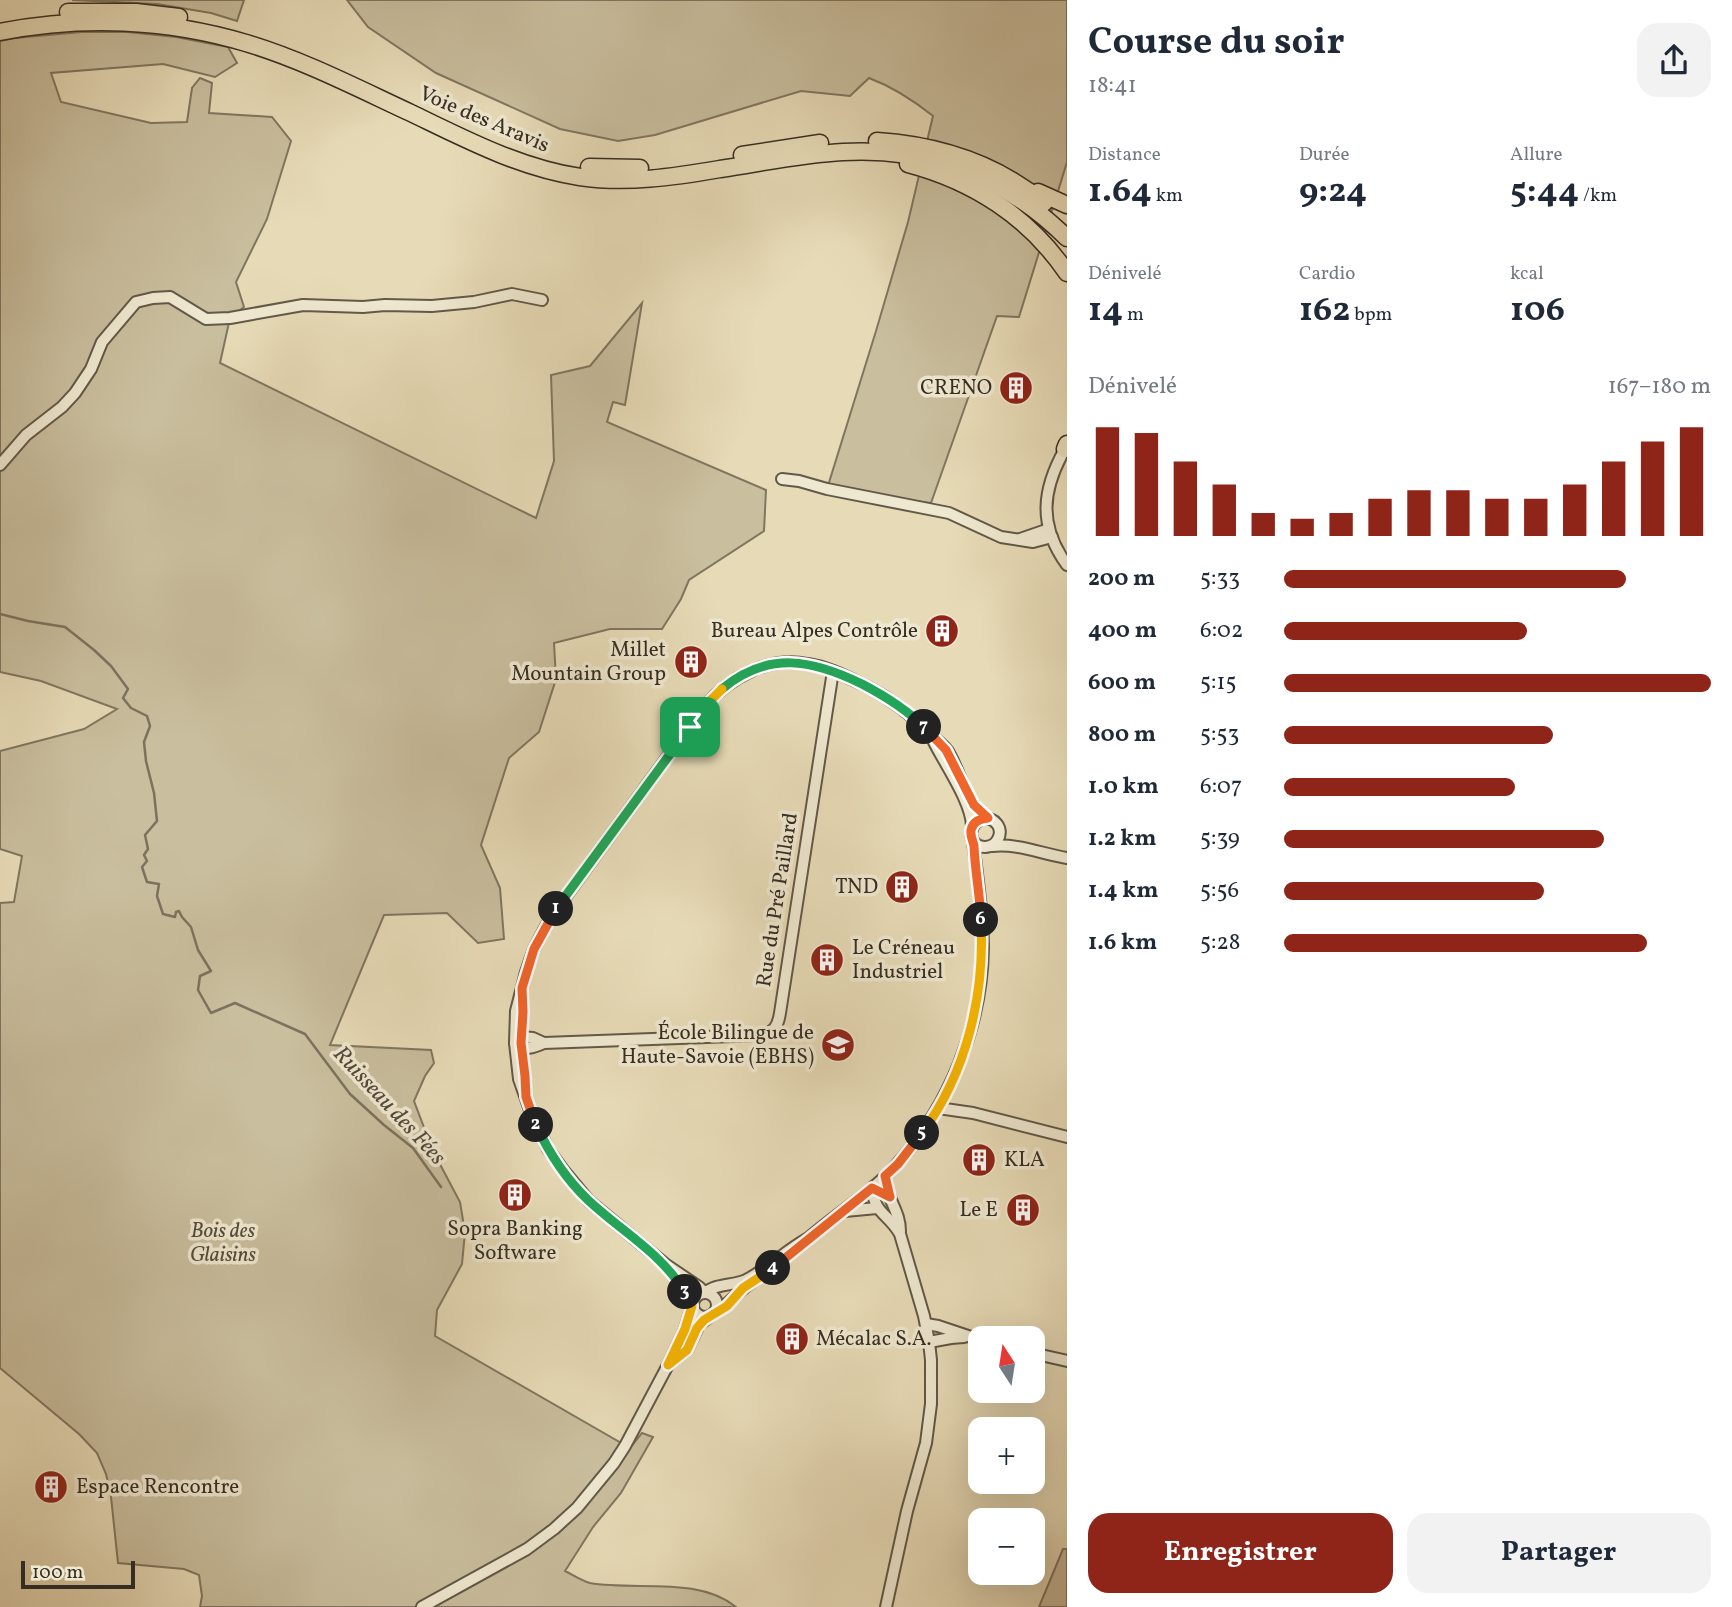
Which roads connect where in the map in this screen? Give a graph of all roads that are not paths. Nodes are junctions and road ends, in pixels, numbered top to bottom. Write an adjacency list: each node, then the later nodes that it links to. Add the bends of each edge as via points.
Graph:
1 (0, 21): 4 (highway, Voie des Aravis, via 65,12 120,11 215,24 271,40 511,147 571,165 655,168 793,146 869,141 943,151)
2 (0, 32): 3 (highway, Voie des Aravis, via 104,22 220,36 293,60 528,165 583,177 658,178)
3 (824, 154): 7 (highway, Voie des Aravis, via 879,152 947,163 1006,190); 8 (highway, via 904,163 965,184 1026,225)
4 (1003, 176): 5 (highway); 6 (highway, Voie des Aravis, via 1039,198)
5 (1067, 205)
6 (1067, 223)
7 (1067, 238)
8 (1067, 273)
9 (542, 300): 11 (street, via 512,294 432,306 303,305 206,319 170,298 136,302 102,342 75,393 26,435)
10 (1066, 447): 13 (street, via 1047,491)
11 (0, 465)
12 (782, 479): 13 (street, via 948,513 1001,537 1033,542)
13 (1051, 533): 14 (street)
14 (1067, 565)
15 (833, 671): 16 (street, via 899,705); 25 (street, via 799,662 768,666 742,675 712,698 555,911 534,949 522,988); 25 (street, Rue du Pré Paillard, via 775,1029 755,1036 544,1043 533,1038)
16 (929, 733): 17 (street, via 946,750 974,805); 18 (street, via 968,808)
17 (988, 818): 18 (street, via 978,820); 19 (street)
18 (972, 828): 20 (street)
19 (1000, 832): 21 (street); 22 (street)
20 (973, 841): 21 (street); 24 (street)
21 (989, 846): 22 (street); 24 (street)
22 (1018, 847): 23 (street)
23 (1067, 858)
24 (975, 865): 26 (street, via 983,950 980,983 970,1031)
25 (519, 1043): 37 (street, via 526,1097 556,1162 589,1201)
26 (946, 1092): 27 (street); 28 (street)
27 (938, 1108): 28 (street); 30 (street)
28 (973, 1113): 29 (street)
29 (1067, 1137)
30 (885, 1176): 31 (street); 32 (street)
31 (872, 1188): 32 (street); 33 (street); 34 (street)
32 (890, 1197): 35 (street)
33 (877, 1208): 34 (street); 35 (street)
34 (845, 1211): 36 (street)
35 (900, 1234): 41 (street)
36 (807, 1239): 38 (street, via 750,1278); 40 (street)
37 (665, 1264): 38 (street); 39 (street)
38 (705, 1293): 39 (street); 40 (street, via 716,1301)
39 (692, 1305): 40 (street, via 699,1317); 47 (street)
40 (712, 1315): 47 (street, via 699,1325 687,1350)
41 (926, 1324): 42 (street); 44 (street)
42 (968, 1336)
43 (968, 1339): 44 (street)
44 (929, 1342): 49 (street, via 932,1395 926,1443)
45 (1045, 1356): 46 (street)
46 (1067, 1361)
47 (668, 1365): 48 (street, via 625,1446 577,1508 527,1549)
48 (422, 1607)
49 (886, 1607)

